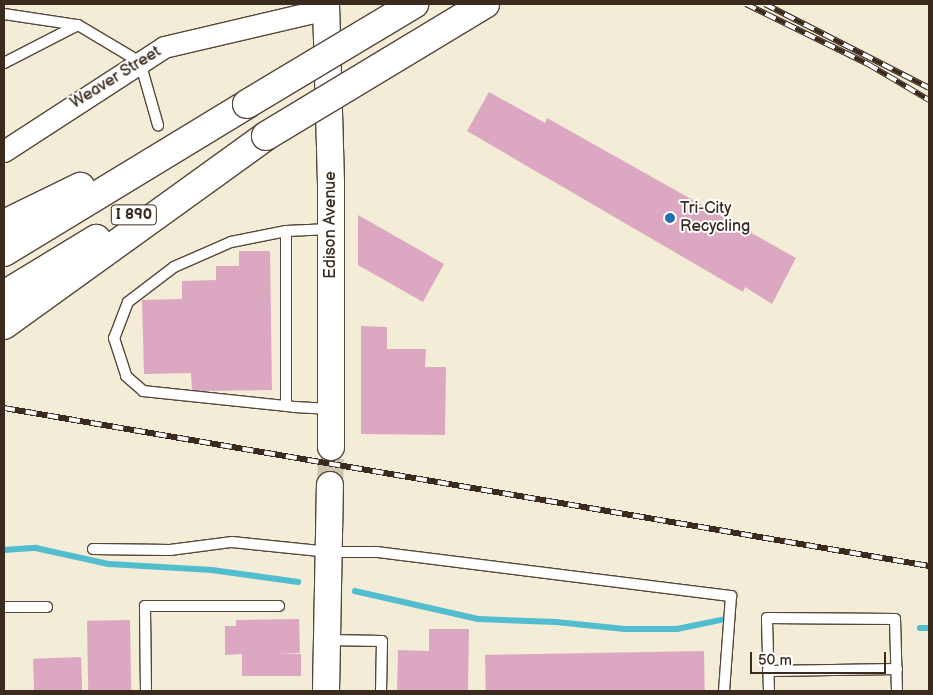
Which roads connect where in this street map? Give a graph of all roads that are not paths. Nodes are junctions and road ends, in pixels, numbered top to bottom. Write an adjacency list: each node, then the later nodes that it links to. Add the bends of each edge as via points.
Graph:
1 (414, 4): 8 (highway, I 890, bridge)
2 (485, 4): 10 (highway, I 890, bridge)
3 (326, 7): 6 (street, Weaver Street, via 164,47); 13 (street, Edison Avenue)
4 (4, 14): 5 (lane)
5 (78, 26): 6 (lane); 7 (lane)
6 (140, 62): 9 (lane); 11 (street, Weaver Street)
7 (4, 63)
8 (247, 104): 12 (highway); 15 (highway, I 890)
9 (158, 125)
10 (266, 136): 16 (highway, I 890); 17 (highway)
11 (4, 152)
12 (4, 224)
13 (332, 229): 14 (lane); 19 (street, Edison Avenue)
14 (286, 231): 18 (lane); 18 (lane, via 231,242 174,267 128,302 114,338 126,376 143,391)
15 (4, 252)
16 (4, 295)
17 (4, 326)
18 (286, 406): 19 (lane)
19 (331, 409): 20 (street, Edison Avenue)
20 (331, 447)
21 (330, 485): 23 (street)
22 (93, 549): 23 (lane, via 170,550 232,542)
23 (329, 552): 27 (street); 33 (lane, via 377,552 731,596)
24 (279, 606): 30 (lane, via 144,606)
25 (4, 607): 26 (lane)
26 (47, 607)
27 (327, 640): 31 (street); 32 (lane, via 382,641)
28 (897, 669): 29 (lane); 29 (lane, via 895,619 767,618); 35 (lane)
29 (768, 671): 34 (lane)
30 (146, 691)
31 (326, 691)
32 (381, 691)
33 (724, 691)
34 (769, 691)
35 (897, 691)

